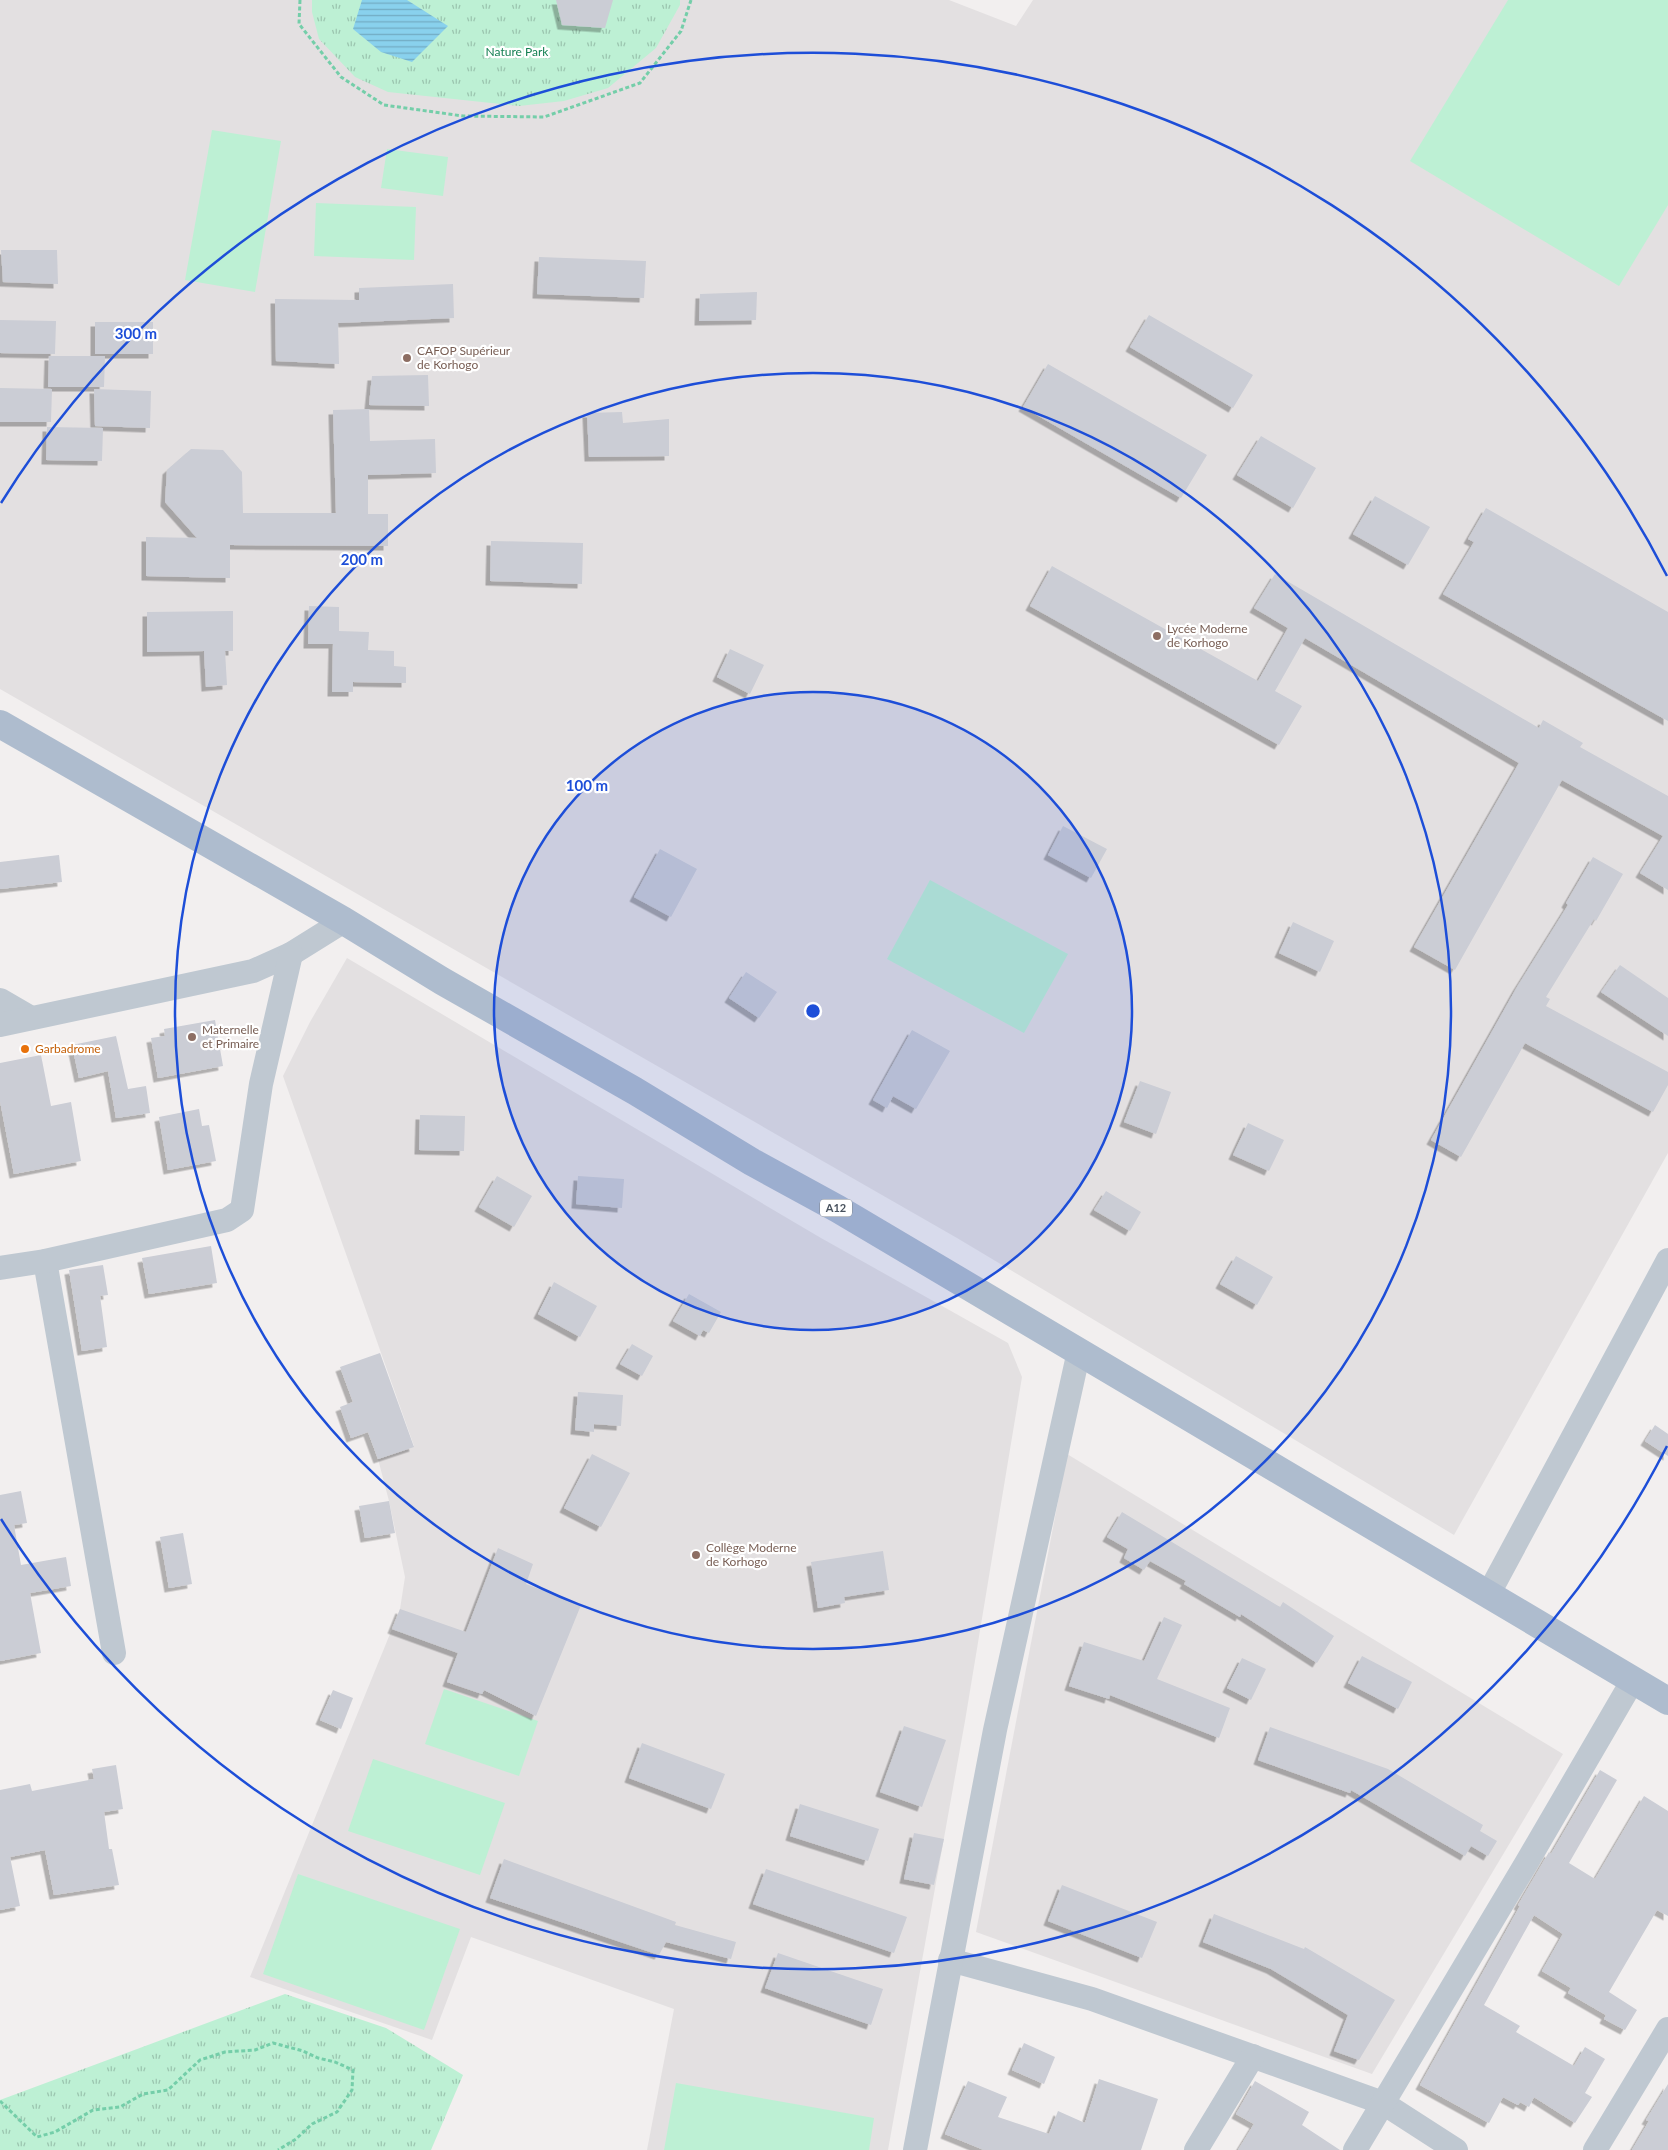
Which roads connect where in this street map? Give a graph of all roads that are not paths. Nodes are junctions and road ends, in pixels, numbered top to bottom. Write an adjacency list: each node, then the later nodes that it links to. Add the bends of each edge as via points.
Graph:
1 (0, 724): 2 (main road, A12)
2 (344, 921): 3 (street); 10 (main road, A12)
3 (290, 954): 5 (street, via 253,970); 7 (street, via 261,1084 242,1210 227,1220)
4 (0, 1000): 5 (street)
5 (31, 1018): 6 (street)
6 (0, 1025)
7 (44, 1261): 9 (street); 12 (street)
8 (1667, 1263): 11 (street)
9 (0, 1268)
10 (1079, 1351): 11 (main road, A12); 15 (street, via 995,1730)
11 (1488, 1595): 13 (main road, A12)
12 (114, 1653)
13 (1633, 1680): 14 (main road, A12); 18 (street)
14 (1668, 1701)
15 (950, 1960): 17 (street, via 1092,1999); 19 (street)
16 (1668, 2029): 23 (street)
17 (1252, 2056): 18 (street); 20 (street)
18 (1383, 2103): 21 (street); 22 (street)
19 (916, 2150)
20 (1196, 2150)
21 (1354, 2150)
22 (1456, 2150)
23 (1595, 2150)

